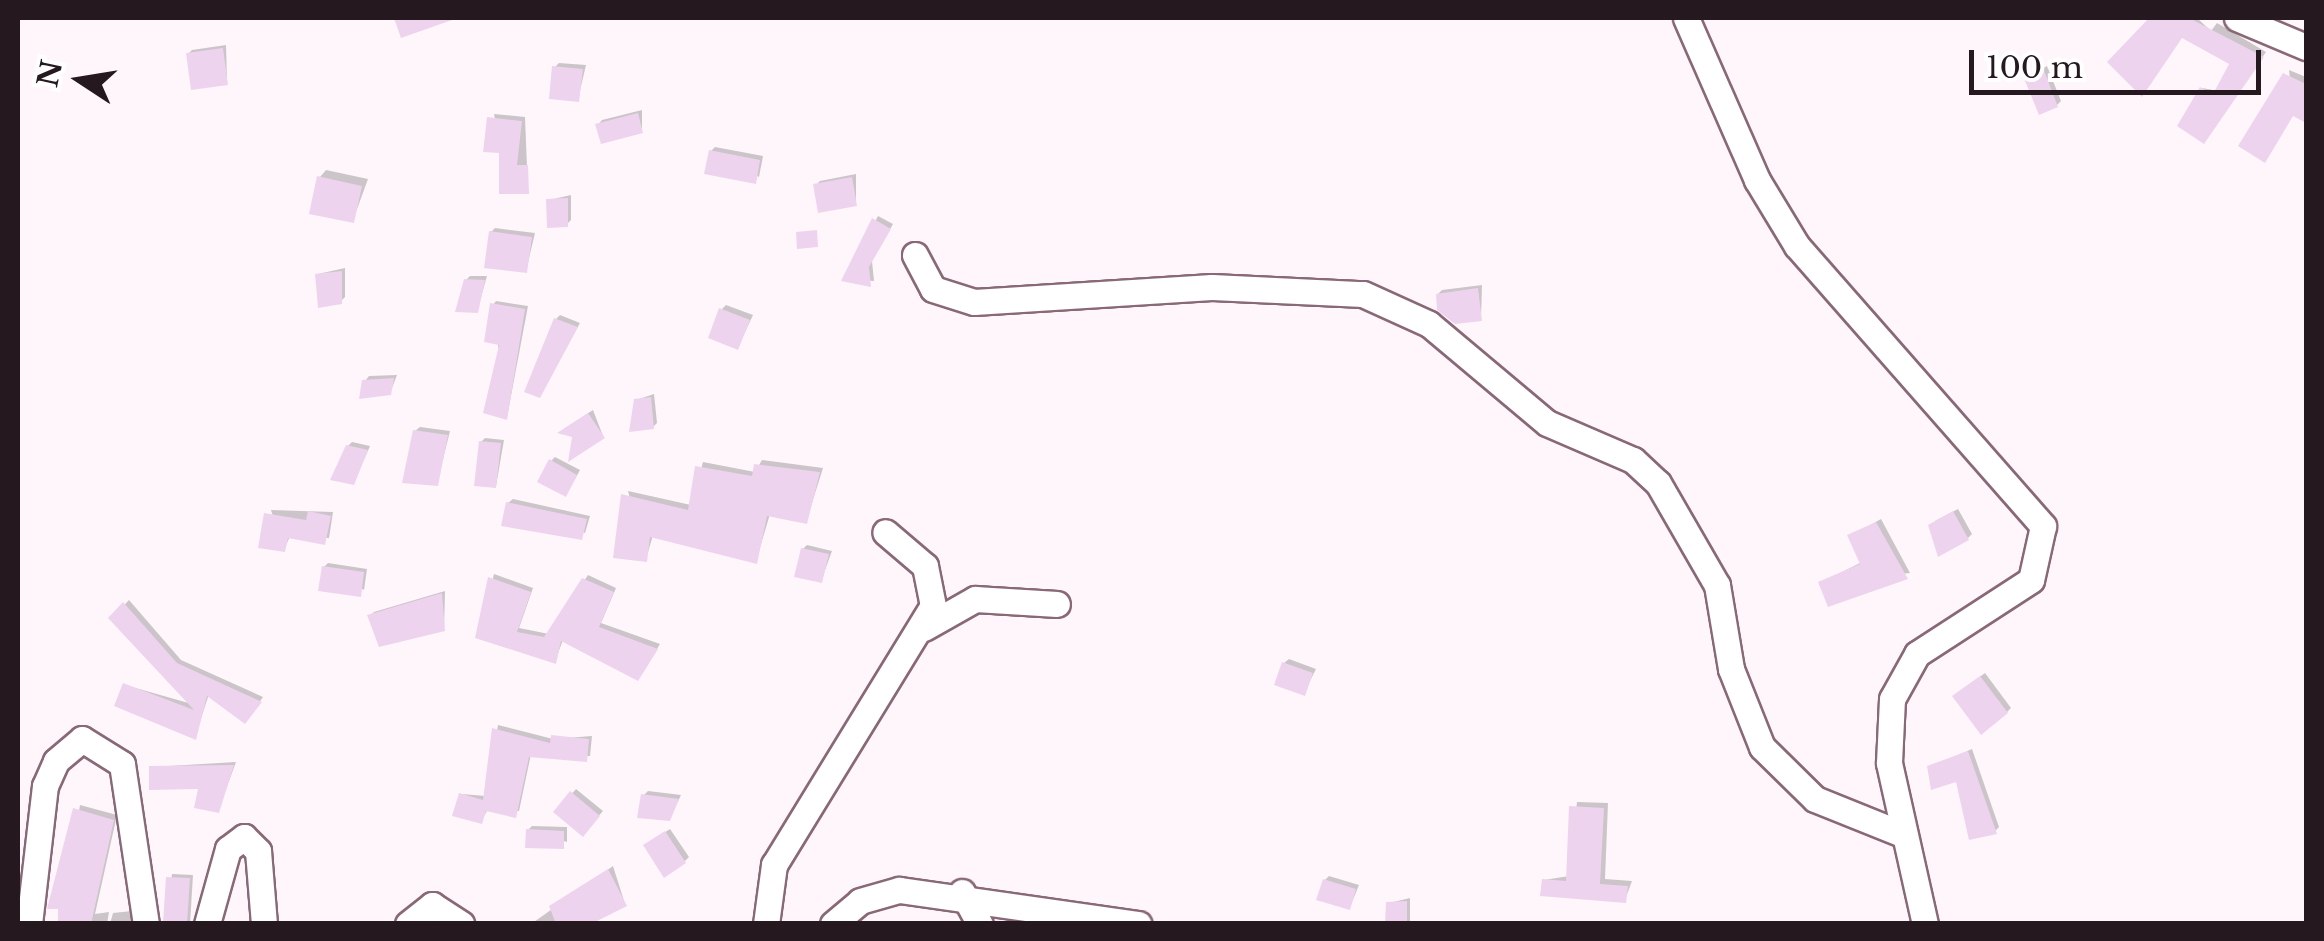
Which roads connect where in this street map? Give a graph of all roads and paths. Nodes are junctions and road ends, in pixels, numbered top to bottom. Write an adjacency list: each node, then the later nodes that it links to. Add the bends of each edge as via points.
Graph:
1 (1686, 18): 8 (street, via 1757,180 1797,246 2043,526 2031,580 1903,671 1888,732)
2 (2252, 21): 3 (street)
3 (2306, 47)
4 (915, 255): 8 (street, via 933,289 974,302 1212,287 1363,294 1429,324 1546,423 1633,460 1658,483 1718,585 1731,669 1762,747 1815,799)
5 (885, 532): 7 (street, via 932,583)
6 (1057, 604): 7 (street, via 975,599)
7 (924, 628): 16 (street, via 774,865)
8 (1902, 834): 20 (street)
9 (962, 892): 17 (street, via 881,894); 18 (street); 19 (street)
10 (29, 924): 11 (street, via 45,786 56,760 82,740 122,764)
11 (146, 924)
12 (206, 924): 13 (street, via 228,849 244,837 258,851)
13 (264, 924)
14 (408, 924): 15 (street, via 432,905)
15 (461, 924)
16 (766, 924)
17 (833, 924)
18 (980, 924)
19 (1139, 924)
20 (1925, 924)

